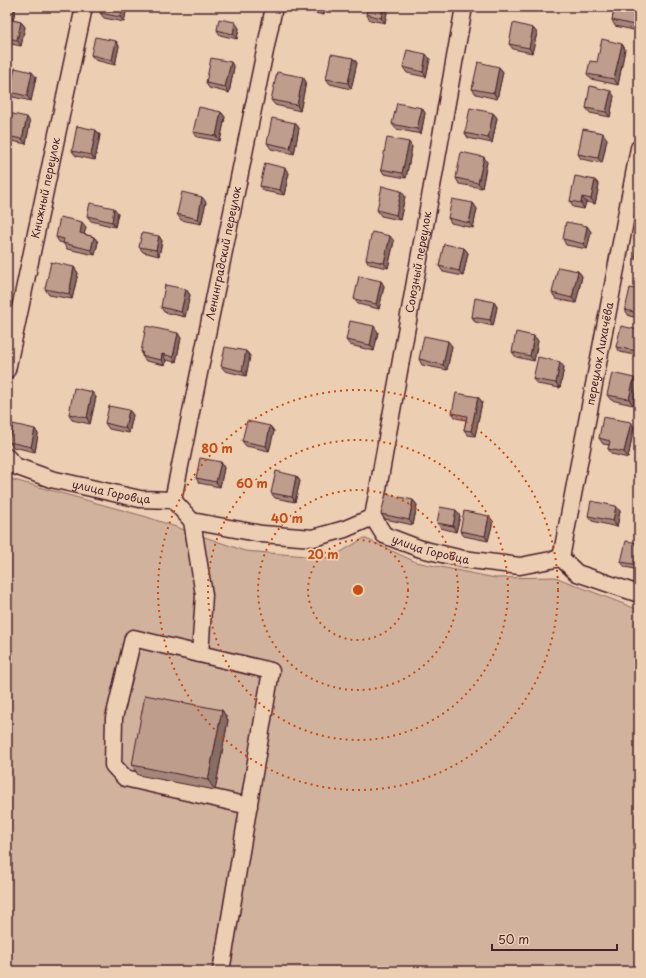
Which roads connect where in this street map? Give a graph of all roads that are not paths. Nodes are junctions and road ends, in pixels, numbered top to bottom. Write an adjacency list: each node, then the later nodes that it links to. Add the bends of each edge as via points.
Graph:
1 (84, 7): 5 (street, Книжный переулок)
2 (274, 7): 7 (street, Ленинградский переулок)
3 (464, 7): 8 (street, Союзный переулок)
4 (639, 148): 10 (street, переулок Лихачёва)
5 (7, 370)
6 (7, 457): 7 (street, улица Горовца, via 15,466 51,479 140,498)
7 (173, 500): 9 (street)
8 (373, 518): 9 (street, via 345,530 313,538 262,534); 10 (street, улица Горовца, via 384,535 421,549 456,557 520,566)
9 (192, 522): 12 (street, via 204,595)
10 (561, 558): 11 (street, via 577,573)
11 (639, 594)
12 (200, 654): 13 (street, via 271,670); 13 (street, via 133,638 114,718 113,765 125,778)
13 (249, 806): 14 (street)
14 (221, 971)

